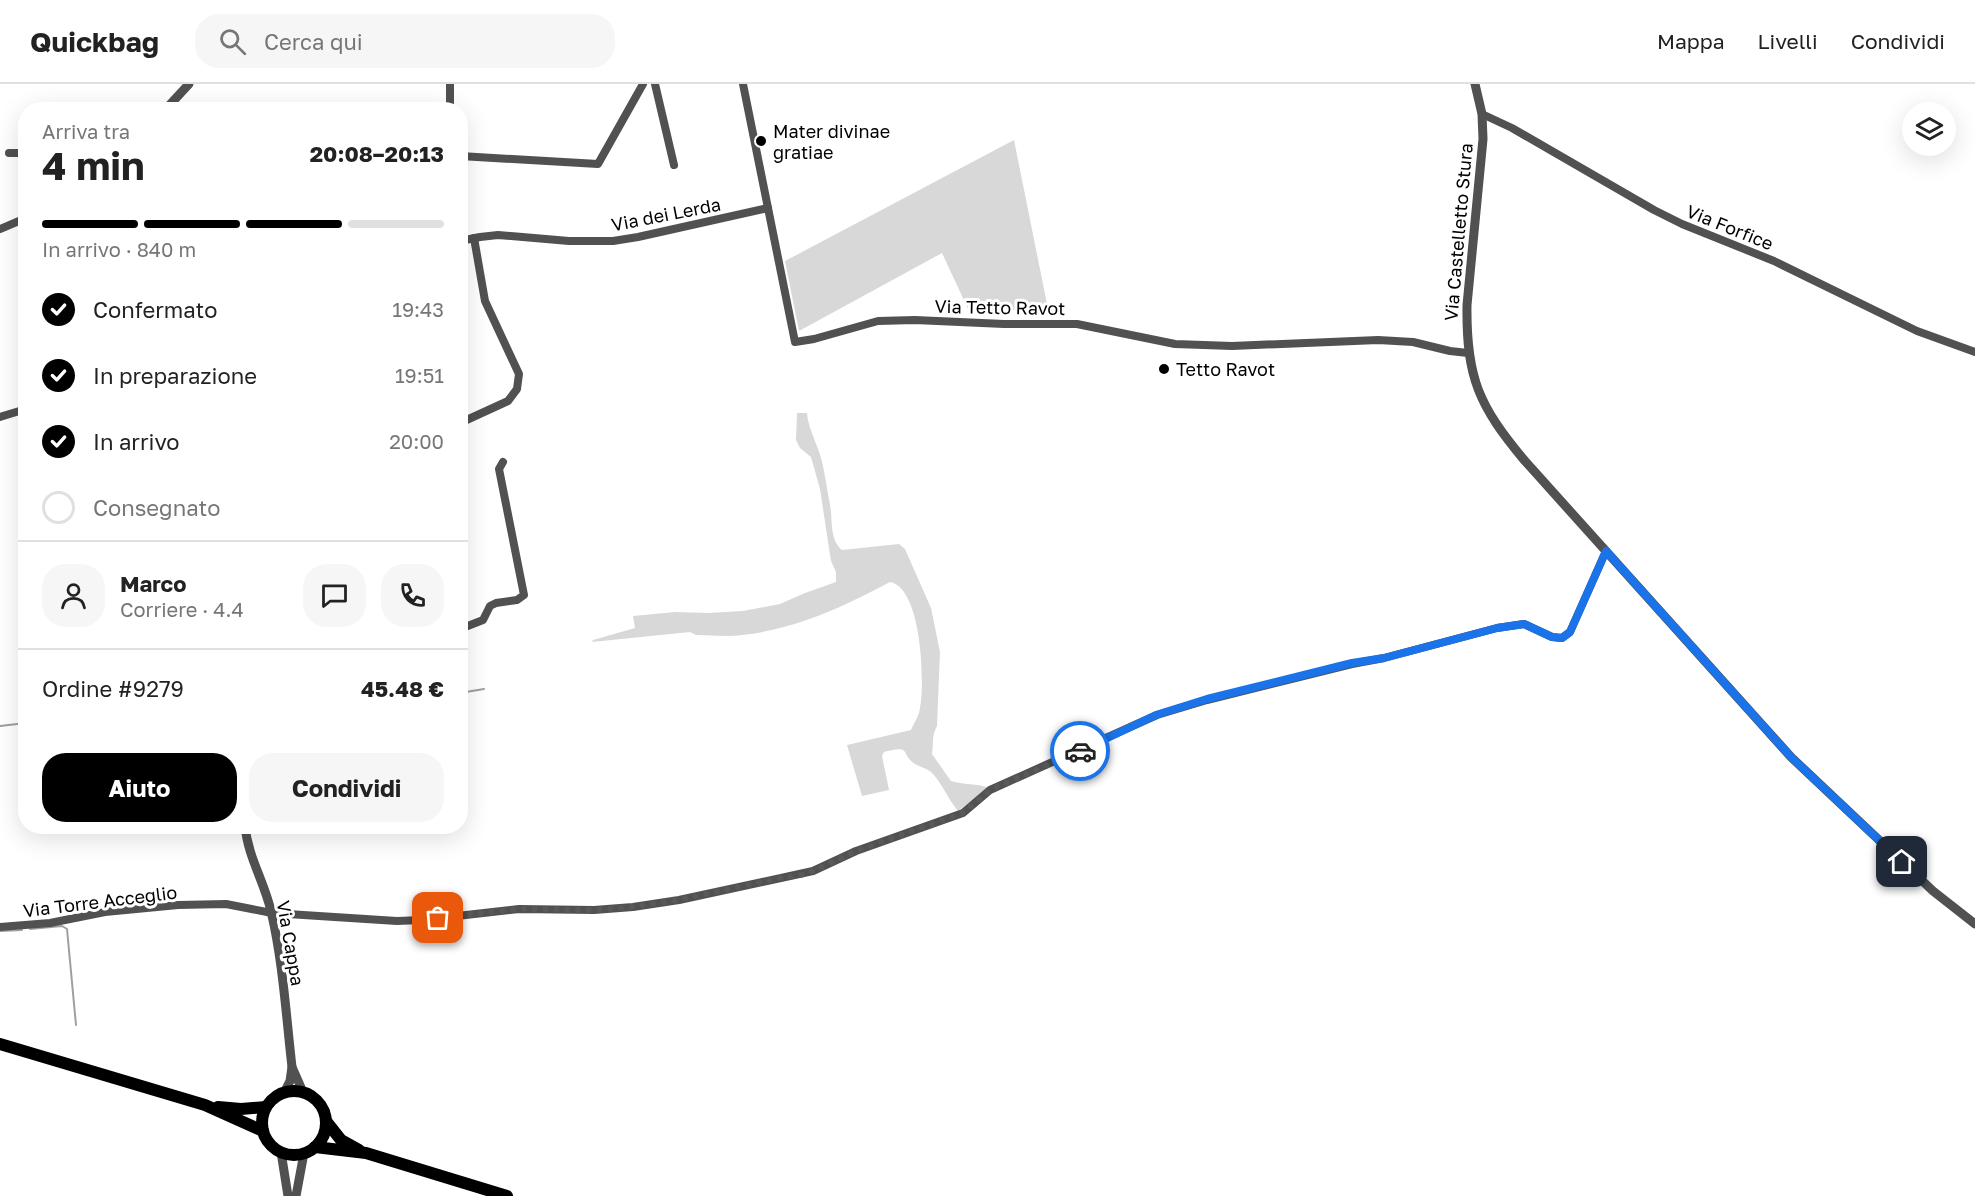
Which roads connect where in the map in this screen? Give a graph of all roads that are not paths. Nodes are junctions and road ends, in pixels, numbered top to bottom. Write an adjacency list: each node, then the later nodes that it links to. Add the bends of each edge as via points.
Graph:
1 (189, 84): 7 (street)
2 (450, 84): 8 (street)
3 (644, 84): 12 (street, via 598,164)
4 (655, 84): 13 (street)
5 (743, 84): 14 (street, Via Tetto Ravot)
6 (1475, 84): 9 (street, Via Castelletto Stura)
7 (172, 102)
8 (450, 102)
9 (1482, 114): 19 (street, Via Castelletto Stura, via 1467,305); 20 (street, Via Forfice, via 1663,215 1774,261 1917,331)
10 (9, 153): 11 (street)
11 (18, 153)
12 (468, 156)
13 (674, 165)
14 (768, 208): 17 (street, Via dei Lerda, via 613,241); 19 (street, Via Tetto Ravot, via 793,339 798,343 878,321 915,320 1077,324 1175,344 1232,346 1378,340)
15 (18, 221): 16 (street)
16 (0, 228)
17 (474, 238): 18 (street, Via dei Lerda); 23 (street, via 485,301 517,367 518,383 513,396 503,405)
18 (468, 239)
19 (1468, 352): 25 (street, Via Castelletto Stura, via 1478,391 1490,416)
20 (1975, 352)
21 (18, 411): 22 (street)
22 (0, 417)
23 (468, 420)
24 (502, 462): 26 (street, via 498,469 524,595 490,606 483,620)
25 (1606, 551): 28 (street, Via Torre Acceglio, via 1570,632 1562,638 1524,624 1497,628 1167,712 990,790 963,813 797,876 624,908 519,909 397,921); 29 (street, Via Castelletto Stura, via 1791,757 1933,891)
26 (468, 626)
27 (246, 834): 28 (street, Via Cappa)
28 (272, 913): 30 (street, Via Torre Acceglio, via 226,904 178,905); 32 (street, Via Cappa)
29 (1975, 924)
30 (0, 927)
31 (0, 1044): 35 (main road)
32 (292, 1067): 33 (street); 34 (street)
33 (303, 1092): 34 (main road); 37 (main road, via 319,1103)
34 (284, 1093): 36 (main road)
35 (205, 1105): 36 (main road); 38 (main road)
36 (266, 1107): 38 (main road)
37 (326, 1121): 39 (main road, via 321,1140); 41 (main road, via 342,1140)
38 (263, 1131): 40 (main road)
39 (310, 1150): 40 (main road, via 288,1155); 41 (main road); 43 (street)
40 (281, 1152): 42 (street)
41 (366, 1153): 44 (main road)
42 (288, 1196)
43 (296, 1196)
44 (507, 1196)

